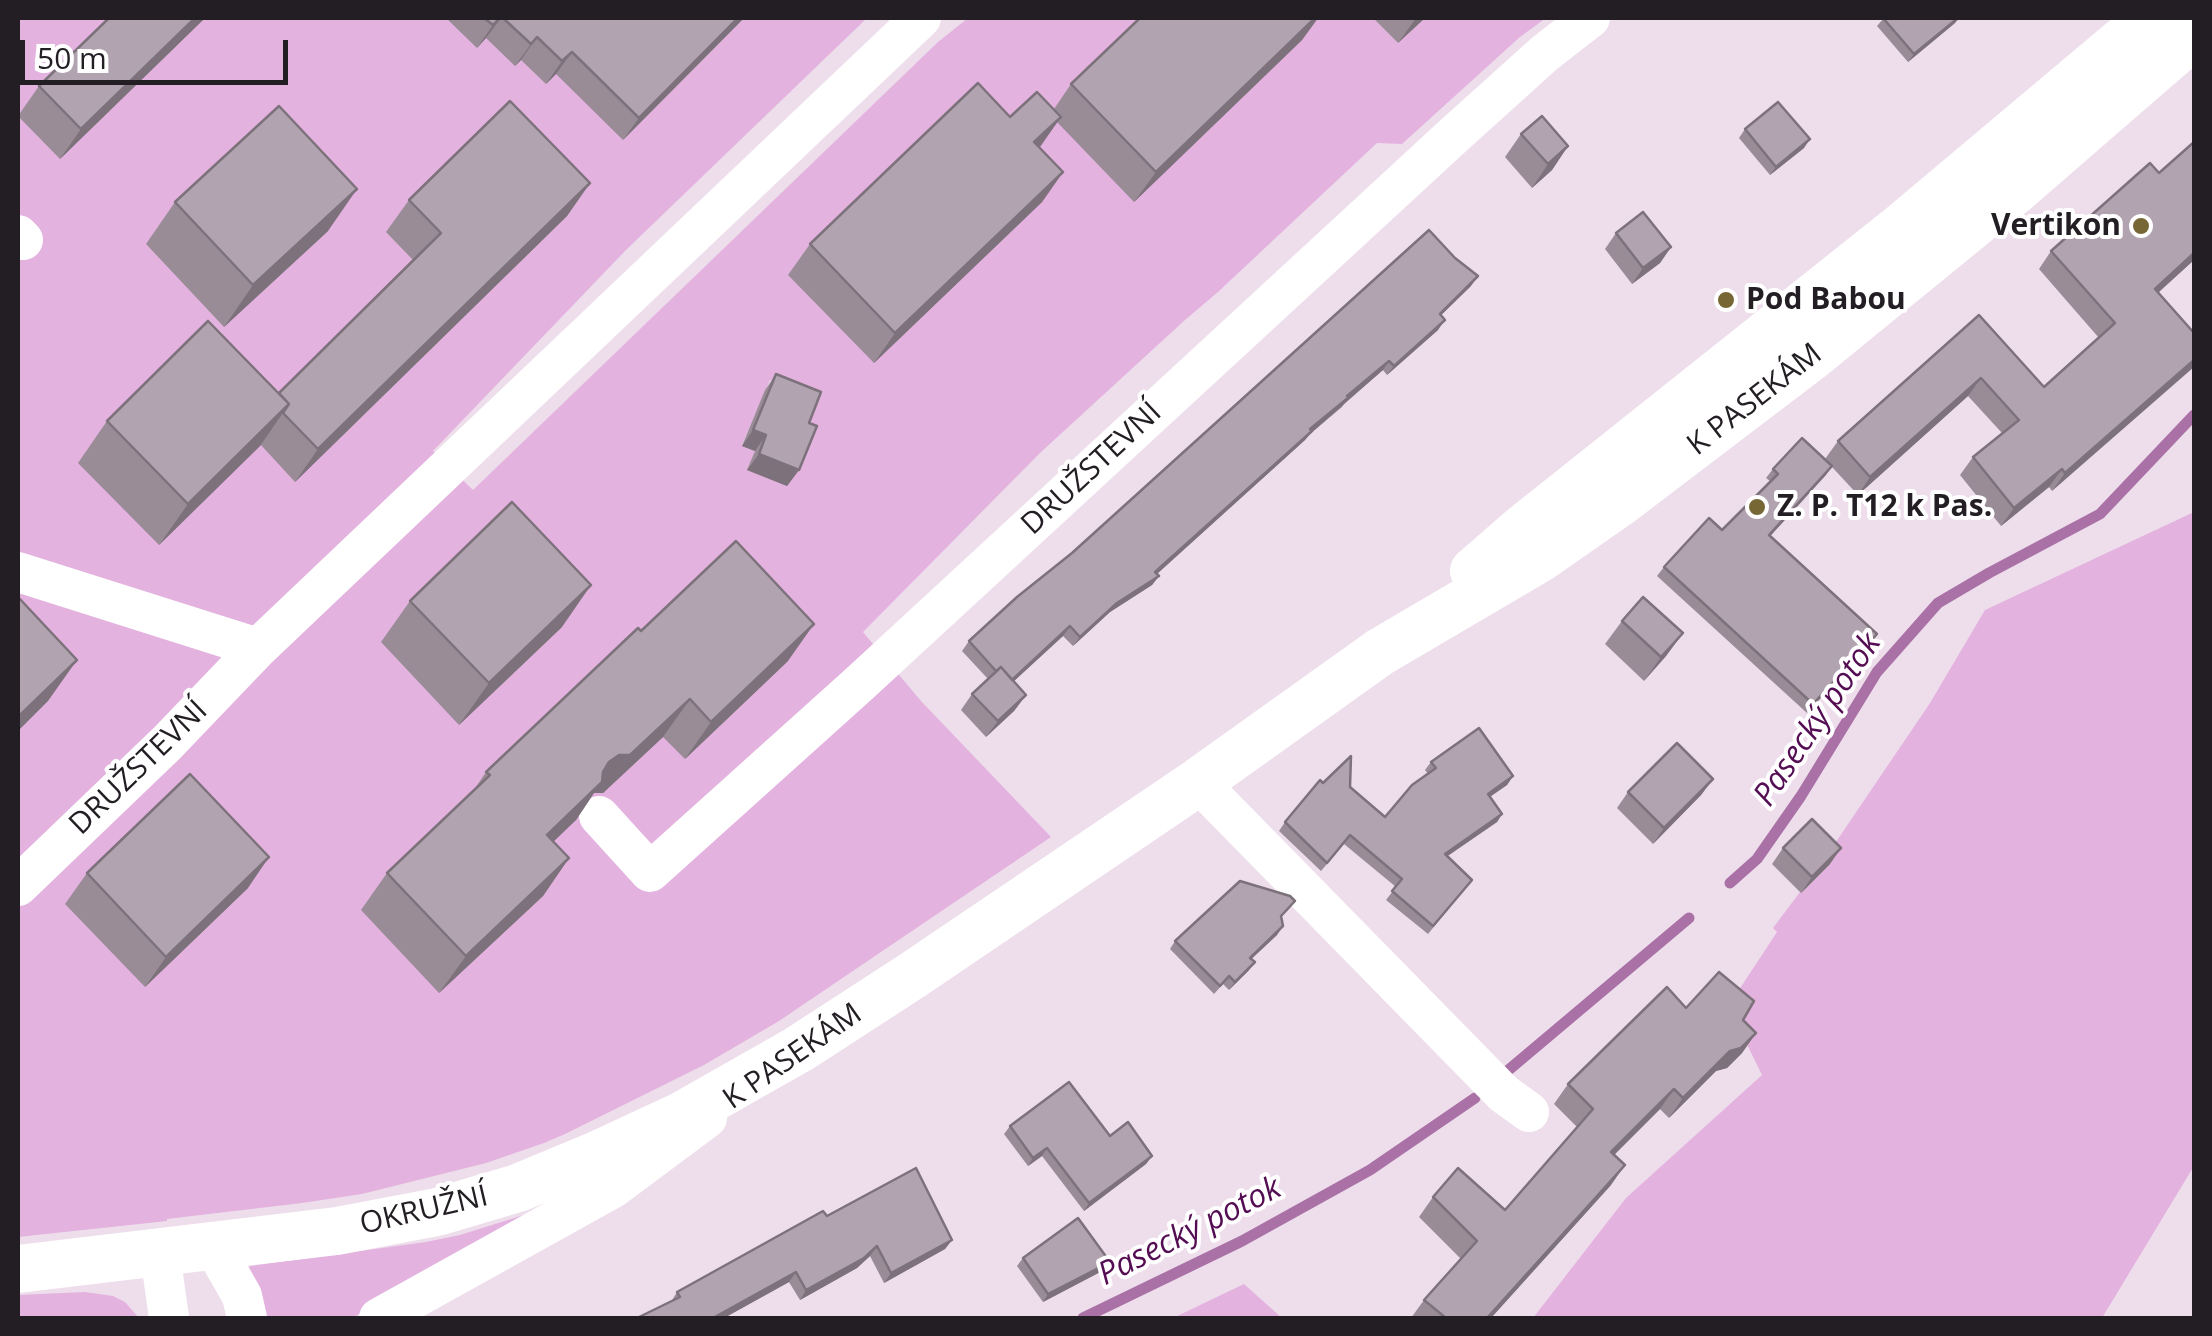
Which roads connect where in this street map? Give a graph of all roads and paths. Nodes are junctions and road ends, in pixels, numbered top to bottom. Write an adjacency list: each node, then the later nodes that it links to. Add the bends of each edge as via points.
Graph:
1 (921, 18): 6 (street, DRUŽSTEVNÍ)
2 (1590, 18): 9 (street, DRUŽSTEVNÍ, via 650,872)
3 (2150, 18): 7 (street, K PASEKÁM)
4 (2194, 35): 7 (street, K PASEKÁM, via 1745,410 1540,558)
5 (18, 572): 6 (street)
6 (258, 648): 10 (street, DRUŽSTEVNÍ)
7 (1380, 652): 8 (street, K PASEKÁM)
8 (1198, 782): 11 (street, K PASEKÁM); 12 (street)
9 (599, 816)
10 (18, 886)
11 (799, 1050): 13 (street, OKRUŽNÍ, via 681,1116 518,1188 353,1228); 18 (street, K PASEKÁM, via 613,1188)
12 (1529, 1112)
13 (213, 1246): 14 (street, OKRUŽNÍ); 17 (street)
14 (160, 1253): 15 (street, OKRUŽNÍ); 16 (street)
15 (18, 1270)
16 (169, 1318)
17 (247, 1318)
18 (379, 1318)

